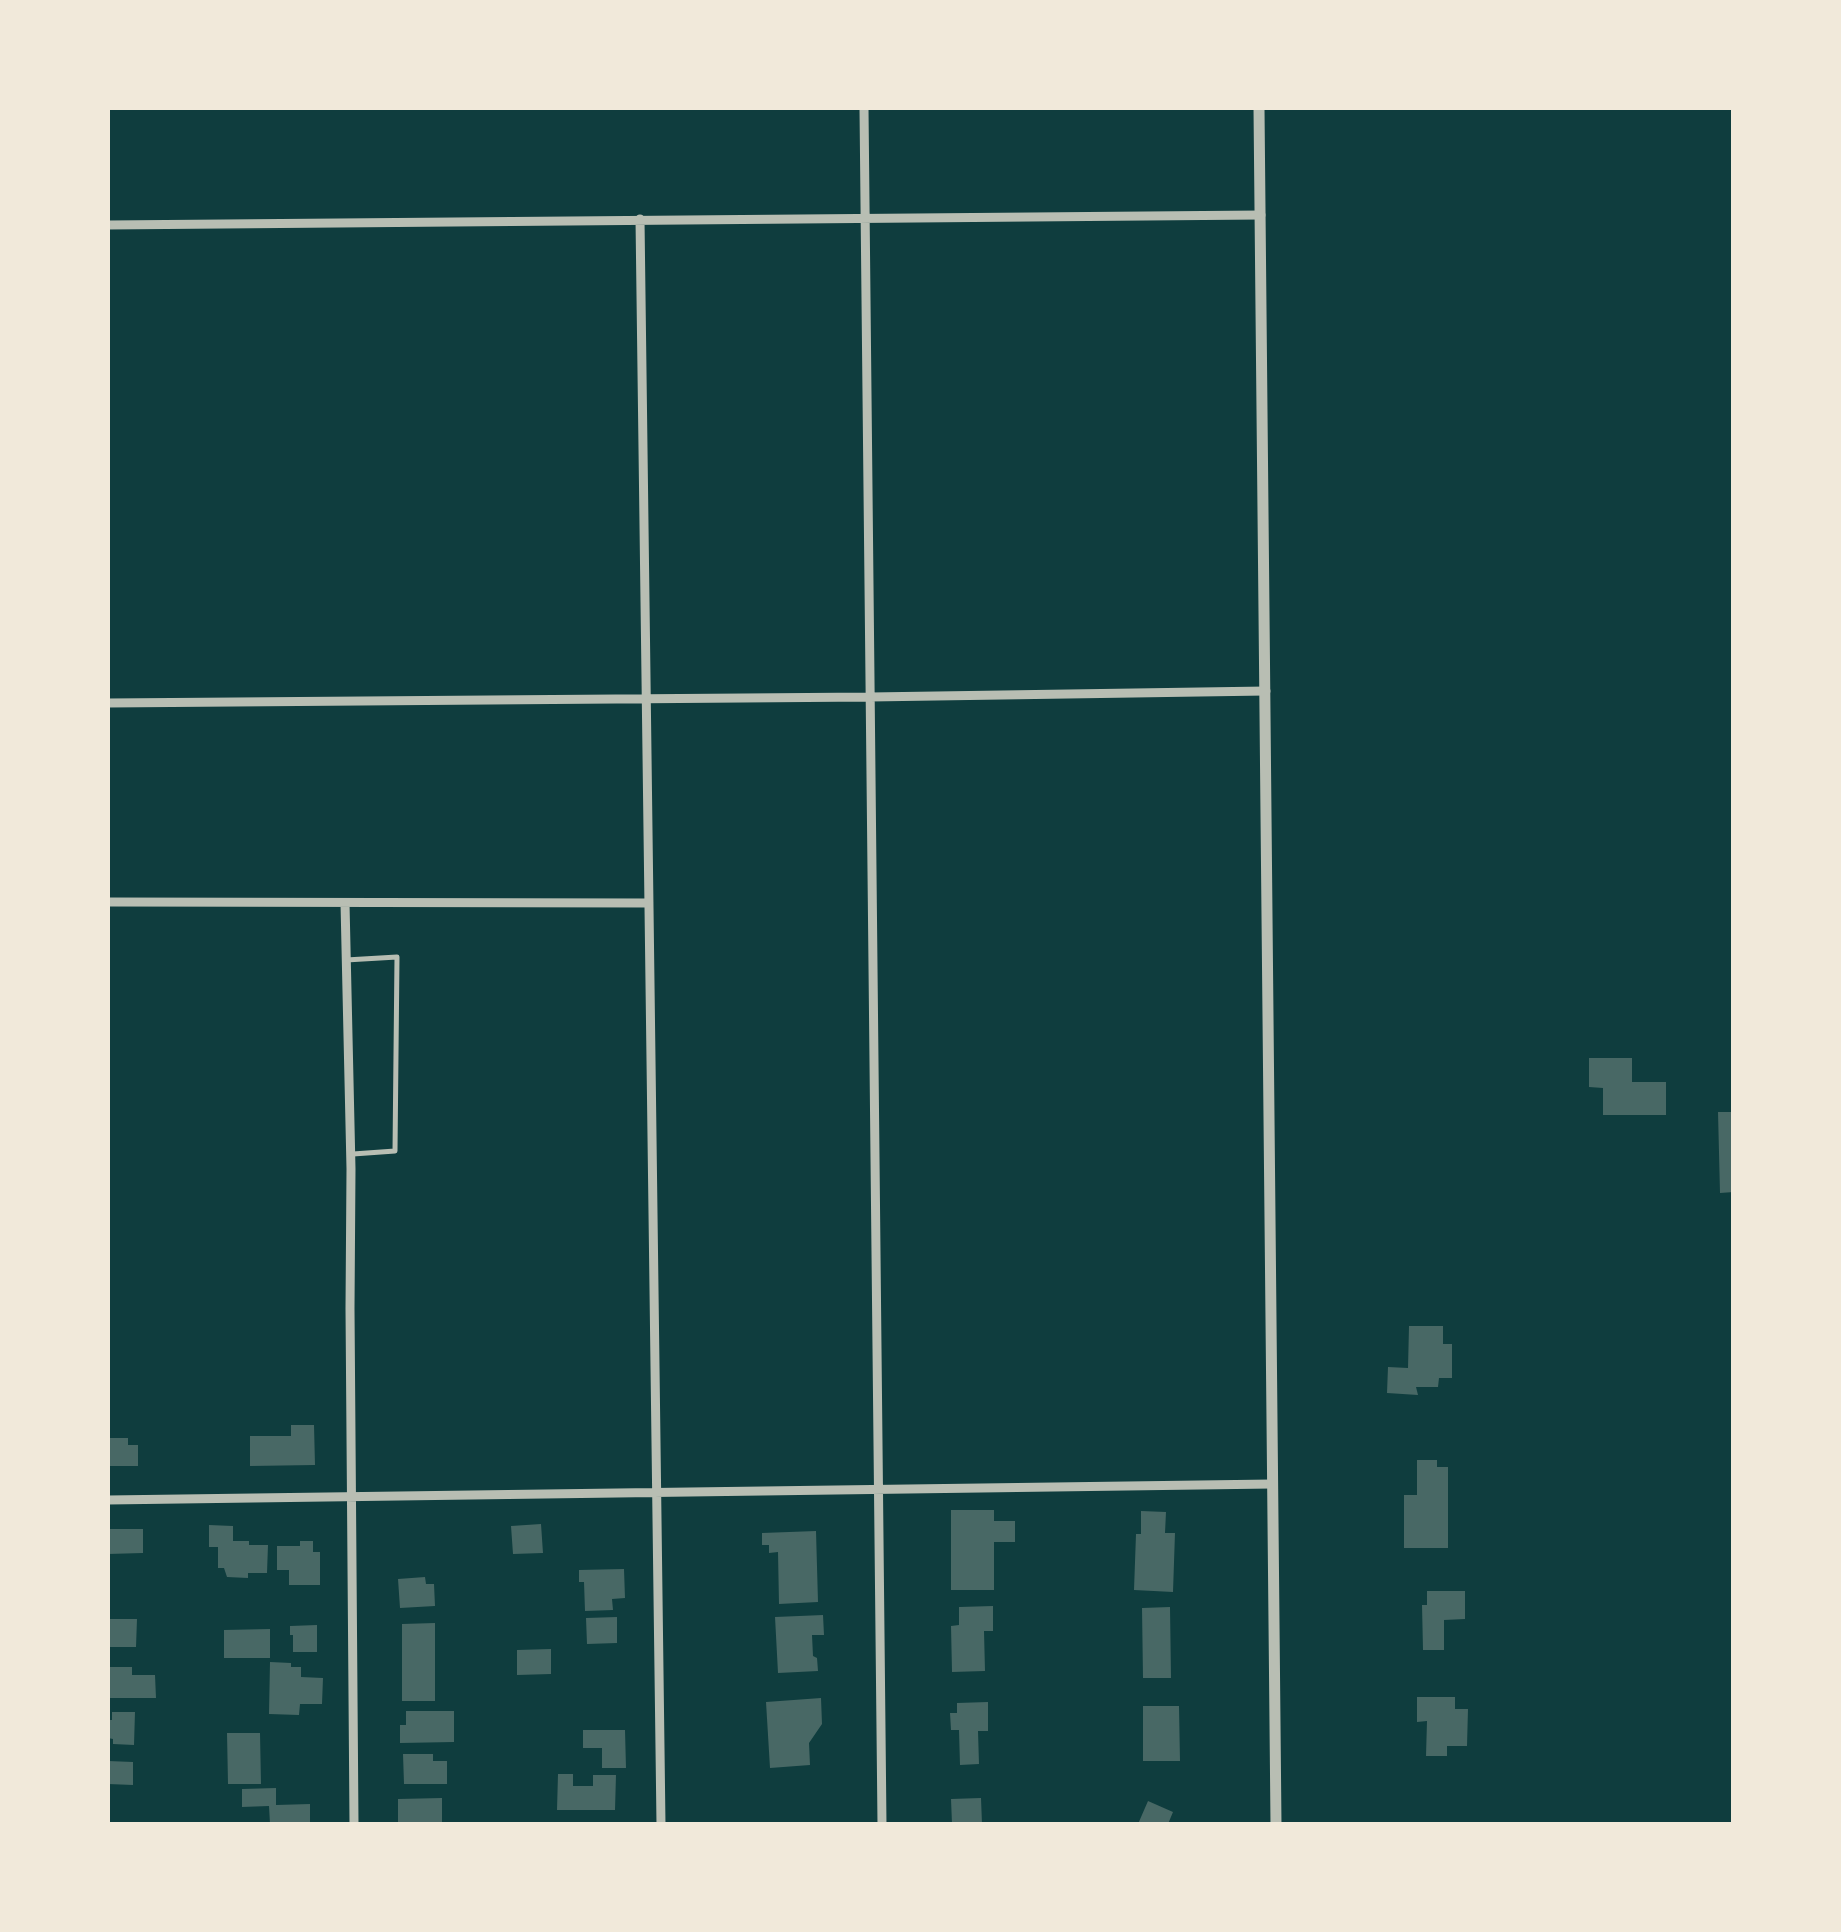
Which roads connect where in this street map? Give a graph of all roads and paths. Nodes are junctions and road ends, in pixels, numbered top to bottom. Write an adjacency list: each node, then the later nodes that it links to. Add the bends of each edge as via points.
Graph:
1 (864, 108): 4 (street)
2 (1259, 108): 3 (street)
3 (1261, 214): 4 (street); 7 (street)
4 (865, 216): 5 (street); 8 (street)
5 (640, 219): 6 (street); 9 (street)
6 (108, 225)
7 (1266, 691): 8 (street); 16 (street)
8 (870, 697): 9 (street); 17 (street)
9 (646, 698): 10 (street); 13 (street)
10 (108, 703)
11 (108, 902): 12 (street)
12 (346, 903): 13 (street); 14 (street)
13 (649, 903): 18 (street)
14 (346, 960): 15 (street); 15 (lane, via 397,957 395,1150)
15 (350, 1154): 19 (street)
16 (1272, 1484): 17 (street); 24 (street)
17 (878, 1488): 18 (street); 23 (street)
18 (656, 1492): 19 (street); 22 (street)
19 (352, 1497): 20 (street); 21 (street)
20 (108, 1500)
21 (354, 1824)
22 (661, 1824)
23 (882, 1824)
24 (1276, 1824)

